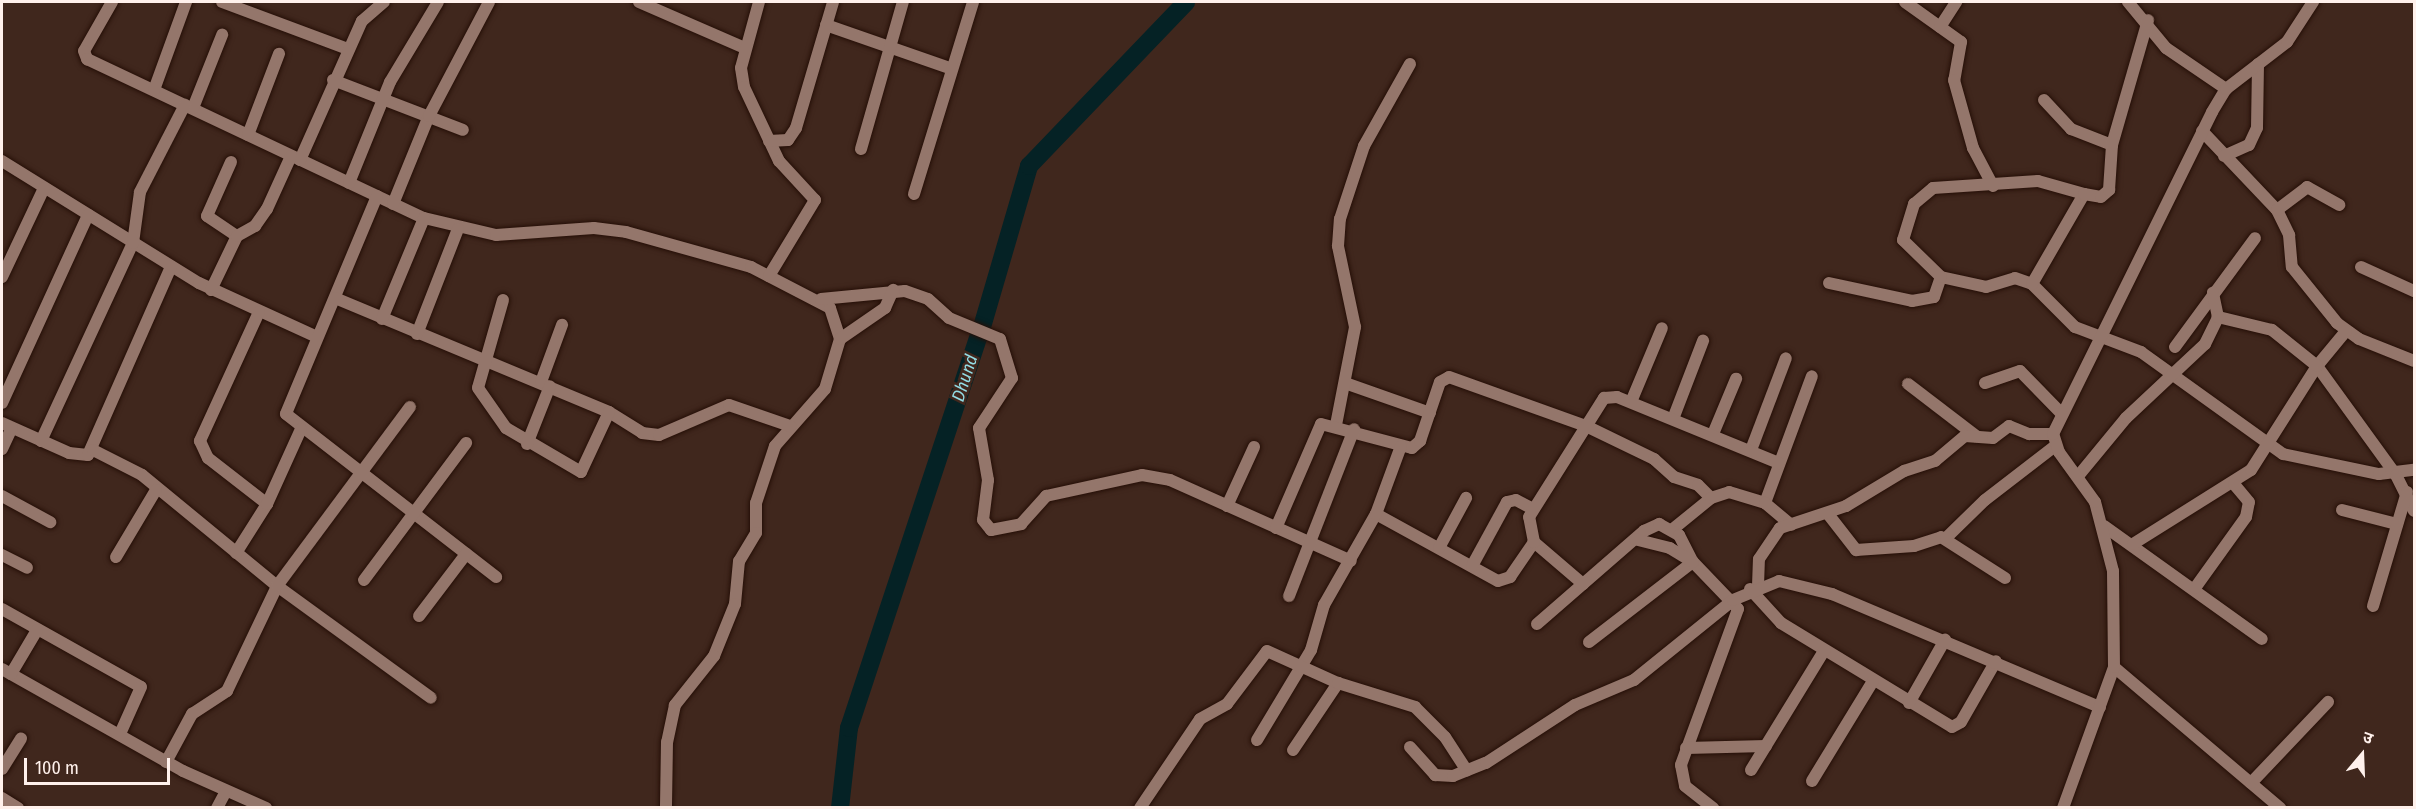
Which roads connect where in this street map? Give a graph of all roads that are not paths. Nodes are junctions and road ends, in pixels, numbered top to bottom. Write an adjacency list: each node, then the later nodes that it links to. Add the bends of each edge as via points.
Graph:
1 (112, 2): 31 (street, via 84,56)
2 (186, 2): 31 (street)
3 (222, 2): 16 (street)
4 (384, 2): 17 (street)
5 (438, 2): 32 (street)
6 (489, 2): 35 (street)
7 (639, 2): 22 (street)
8 (759, 2): 22 (street)
9 (833, 2): 19 (street)
10 (903, 2): 23 (street)
11 (973, 2): 28 (street)
12 (1905, 2): 20 (street)
13 (1956, 2): 20 (street)
14 (2128, 2): 18 (street)
15 (2313, 2): 27 (street, via 2287,42)
16 (244, 5): 24 (street)
17 (369, 5): 24 (street)
18 (2148, 20): 30 (street, via 2166,48); 40 (street)
19 (826, 25): 23 (street); 39 (street, via 796,128 788,140)
20 (1940, 27): 47 (street, via 1961,42 1954,80 1973,148)
21 (222, 35): 34 (street)
22 (745, 48): 39 (street, via 741,76)
23 (889, 48): 28 (street); 41 (street)
24 (348, 49): 29 (street)
25 (279, 54): 38 (street)
26 (1410, 64): 94 (street, via 1364,146 1340,219 1338,246 1355,327)
27 (2258, 64): 30 (street); 42 (street, via 2257,128 2249,145)
28 (952, 69): 49 (street)
29 (333, 80): 32 (street); 43 (street)
30 (2226, 89): 37 (street)
31 (154, 90): 34 (street)
32 (382, 99): 35 (street); 46 (street)
33 (2044, 100): 40 (street, via 2071,129)
34 (189, 106): 38 (street); 60 (street, via 140,192)
35 (429, 116): 36 (street); 52 (street)
36 (463, 130)
37 (2202, 131): 42 (street); 83 (street)
38 (248, 135): 43 (street)
39 (769, 141): 63 (street, via 785,169 809,187 815,200)
40 (2112, 145): 50 (street, via 2109,190 2101,197)
41 (861, 148)
42 (2224, 156): 54 (street)
43 (296, 158): 46 (street); 58 (street, via 260,220)
44 (2, 161): 48 (street)
45 (231, 162): 58 (street, via 207,216)
46 (349, 183): 51 (street)
47 (1993, 186): 50 (street, via 2049,182); 65 (street, via 1933,188 1914,204 1903,240)
48 (44, 188): 55 (street); 64 (street)
49 (914, 194)
50 (2084, 194): 67 (street)
51 (377, 196): 52 (street); 72 (street)
52 (393, 204): 56 (street)
53 (2339, 205): 54 (street, via 2307,187)
54 (2277, 210): 80 (street, via 2289,235 2298,278)
55 (88, 215): 60 (street); 99 (street)
56 (424, 218): 57 (street); 77 (street)
57 (458, 229): 63 (street, via 496,235 609,229); 81 (street)
58 (237, 236): 68 (street)
59 (2255, 238): 71 (street)
60 (133, 243): 61 (street); 114 (street)
61 (171, 267): 68 (street); 121 (street)
62 (2361, 267): 70 (street)
63 (770, 276): 73 (street)
64 (2, 277)
65 (1941, 277): 66 (street, via 1934,297 1921,302); 67 (street, via 1986,287 2015,278)
66 (1829, 283)
67 (2032, 284): 83 (street, via 2075,327)
68 (211, 290): 75 (street)
69 (893, 290): 73 (street); 84 (street, via 885,308); 136 (street, via 918,295 949,318 991,332 1005,348 1012,378 979,428 988,480 985,526 1001,530 1020,524 1046,496 1142,475 1170,480)
70 (2415, 291)
71 (2213, 293): 76 (street); 86 (street, via 2196,325)
72 (335, 298): 77 (street); 82 (street)
73 (821, 299): 84 (street, via 833,314)
74 (503, 300): 88 (street)
75 (259, 312): 82 (street); 135 (street, via 200,441 208,458)
76 (2218, 317): 90 (street, via 2272,330); 92 (street, via 2205,344)
77 (382, 319): 81 (street)
78 (562, 325): 96 (street)
79 (1662, 328): 98 (street)
80 (2346, 331): 89 (street); 90 (street)
81 (417, 334): 88 (street)
82 (315, 336): 109 (street, via 287,407 286,414)
83 (2102, 338): 92 (street, via 2141,352); 103 (street)
84 (840, 339): 107 (street, via 819,400)
85 (1703, 341): 104 (street)
86 (2175, 348)
87 (1786, 358): 122 (street)
88 (482, 359): 96 (street); 116 (street, via 481,394 506,428)
89 (2415, 361)
90 (2317, 366): 119 (street); 127 (street)
91 (1812, 376): 123 (street)
92 (2174, 376): 119 (street); 126 (street, via 2126,418)
93 (1736, 379): 111 (street)
94 (1345, 383): 102 (street); 105 (street)
95 (1985, 383): 103 (street, via 2020,371)
96 (545, 384): 101 (street); 116 (street)
97 (1908, 384): 112 (street)
98 (1631, 402): 104 (street); 108 (street, via 1604,398)
99 (2, 403)
100 (410, 407): 125 (street)
101 (609, 412): 107 (street, via 651,436 729,405); 116 (street, via 581,472)
102 (1430, 413): 108 (street, via 1440,382 1449,377); 117 (street, via 1417,446)
103 (2061, 413): 113 (street)
104 (1673, 419): 111 (street)
105 (1336, 425): 110 (street); 147 (street, via 1317,428)
106 (7, 426): 114 (street); 120 (street)
107 (790, 426): 209 (street, via 770,458 756,503 756,533 739,561 738,594 714,656 675,705 667,742)
108 (1586, 426): 133 (street, via 1654,459 1674,477 1698,485); 137 (street)
109 (301, 429): 125 (street); 135 (street)
110 (1354, 429): 117 (street); 153 (street)
111 (1713, 434): 122 (street)
112 (1976, 436): 113 (street, via 1993,438 2009,426); 142 (street, via 1965,436 1935,461 1904,471)
113 (2054, 440): 126 (street); 149 (street)
114 (41, 441): 121 (street, via 81,456)
115 (466, 443): 140 (street)
116 (527, 444)
117 (1401, 446): 141 (street)
118 (1254, 447): 136 (street)
119 (2269, 447): 127 (street, via 2317,465); 128 (street)
120 (2, 449)
121 (93, 450): 129 (street, via 134,470)
122 (1751, 450): 123 (street)
123 (1779, 463): 134 (street)
124 (2415, 470): 127 (street)
125 (361, 473): 140 (street); 168 (street)
126 (2079, 475): 146 (street)
127 (2396, 476): 130 (street)
128 (2234, 484): 152 (street); 169 (street, via 2248,502 2246,517)
129 (156, 490): 155 (street); 158 (street)
130 (2407, 492): 138 (street); 145 (street)
131 (2, 496): 143 (street)
132 (1466, 498): 154 (street)
133 (1711, 498): 134 (street, via 1729,492); 148 (street)
134 (1765, 503): 144 (street)
135 (267, 504): 155 (street)
136 (1227, 506): 147 (street)
137 (1533, 509): 151 (street, via 1529,525); 161 (street, via 1516,500 1507,502)
138 (2414, 509)
139 (2342, 510): 145 (street)
140 (412, 513): 156 (street); 165 (street)
141 (1376, 514): 154 (street); 159 (street)
142 (1828, 514): 144 (street); 149 (street, via 1851,545 1863,551)
143 (50, 522)
144 (1791, 525): 166 (street, via 1773,532)
145 (2397, 525): 172 (street)
146 (2104, 526): 152 (street); 183 (street, via 2113,571)
147 (1276, 528): 153 (street)
148 (1673, 530): 150 (street, via 1659,524); 160 (street)
149 (1946, 538): 164 (street)
150 (1635, 539): 160 (street, via 1670,548); 167 (street)
151 (1534, 542): 161 (street, via 1505,580); 167 (street)
152 (2133, 544): 169 (street)
153 (1312, 545): 159 (street); 170 (street)
154 (1439, 548): 161 (street)
155 (236, 553): 168 (street)
156 (466, 554): 163 (street); 174 (street)
157 (2, 555): 162 (street)
158 (116, 557)
159 (1351, 561): 182 (street, via 1324,605)
160 (1693, 562): 171 (street); 179 (street)
161 (1472, 566)
162 (27, 568)
163 (496, 577)
164 (2005, 578)
165 (364, 580)
166 (1754, 582): 171 (street); 178 (street, via 1805,585); 180 (street, via 1768,613)
167 (1583, 584): 175 (street)
168 (277, 586): 187 (street); 198 (street, via 227,691 192,714)
169 (2195, 588): 177 (street)
170 (1289, 596)
171 (1729, 596): 196 (street, via 1736,626); 201 (street, via 1622,688 1575,705 1503,755)
172 (2373, 606)
173 (2, 609): 176 (street)
174 (419, 616)
175 (1536, 624)
176 (37, 630): 184 (street); 191 (street, via 141,687)
177 (2262, 639)
178 (1945, 640): 181 (street); 189 (street)
179 (1589, 642)
180 (1824, 651): 185 (street); 194 (street)
181 (1996, 661): 189 (street, via 1957,726 1945,725); 190 (street)
182 (1303, 666): 186 (street); 193 (street); 210 (street, via 1275,652 1260,657 1227,704 1192,728)
183 (2114, 667): 190 (street); 203 (street)
184 (6, 671): 191 (street)
185 (1873, 681): 189 (street); 202 (street)
186 (1338, 683): 197 (street); 201 (street, via 1415,707 1445,737)
187 (431, 698)
188 (2328, 702): 203 (street)
189 (1909, 703)
190 (2100, 707): 212 (street)
191 (120, 734): 198 (street)
192 (21, 738): 199 (street)
193 (1257, 740)
194 (1766, 746): 196 (street); 200 (street)
195 (1410, 747): 201 (street, via 1435,776)
196 (1686, 748): 211 (street, via 1681,778)
197 (1293, 750)
198 (166, 762): 204 (street)
199 (2, 769)
200 (1751, 770)
201 (1467, 771)
202 (1812, 781)
203 (2251, 783): 213 (street)
204 (226, 791): 207 (street); 208 (street)
205 (2, 798): 206 (street)
206 (18, 807)
207 (217, 807)
208 (266, 807)
209 (666, 807)
210 (1140, 807)
211 (1713, 807)
212 (2063, 807)
213 (2280, 807)

